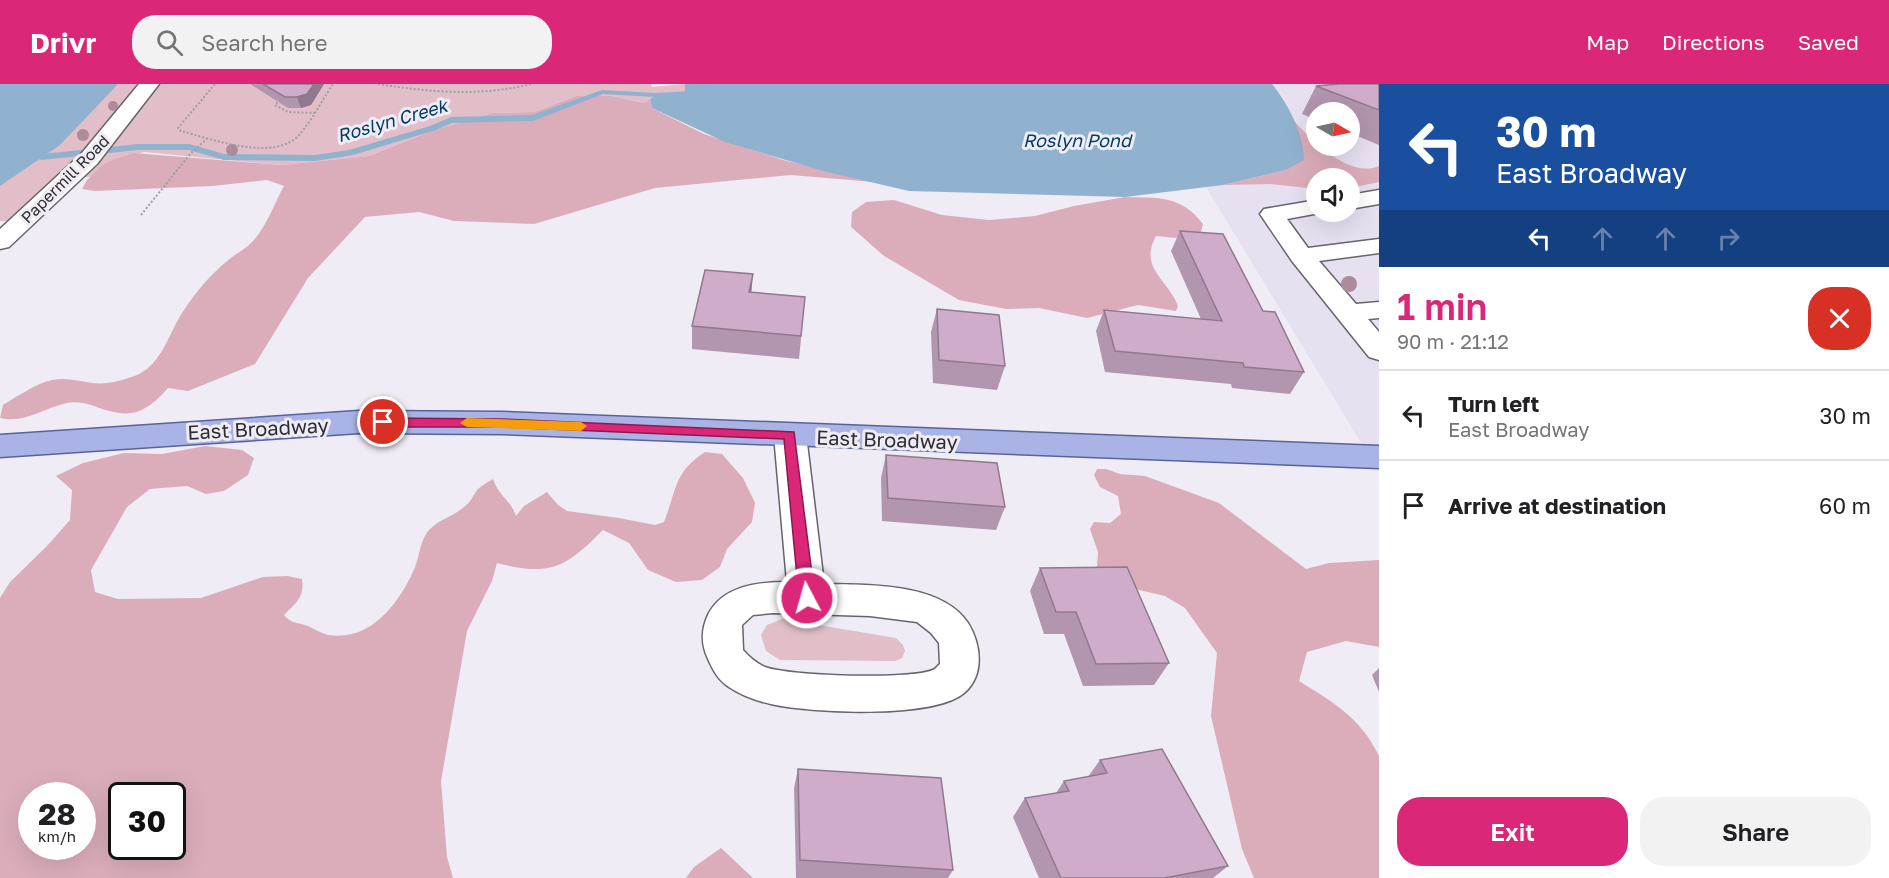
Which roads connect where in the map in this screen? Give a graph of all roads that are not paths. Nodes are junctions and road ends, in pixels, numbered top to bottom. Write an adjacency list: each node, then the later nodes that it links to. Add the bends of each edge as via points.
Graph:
1 (149, 84): 5 (street, Papermill Road, via 89,159)
2 (1379, 197): 3 (street)
3 (1360, 200)
4 (1306, 209): 7 (street, via 1272,214)
5 (0, 242)
6 (1379, 246): 7 (street)
7 (1301, 256): 9 (street)
8 (1379, 310): 9 (street)
9 (1348, 313): 10 (street)
10 (1379, 351)
11 (790, 435): 12 (main road, East Broadway, via 502,423 359,422); 13 (main road, East Broadway); 14 (street)
12 (0, 446)
13 (1379, 456)
14 (807, 598): 14 (street, via 760,600 740,604 728,612 722,649 733,667 759,683 807,692 922,691 948,683 955,675 960,650 955,635 928,610)

